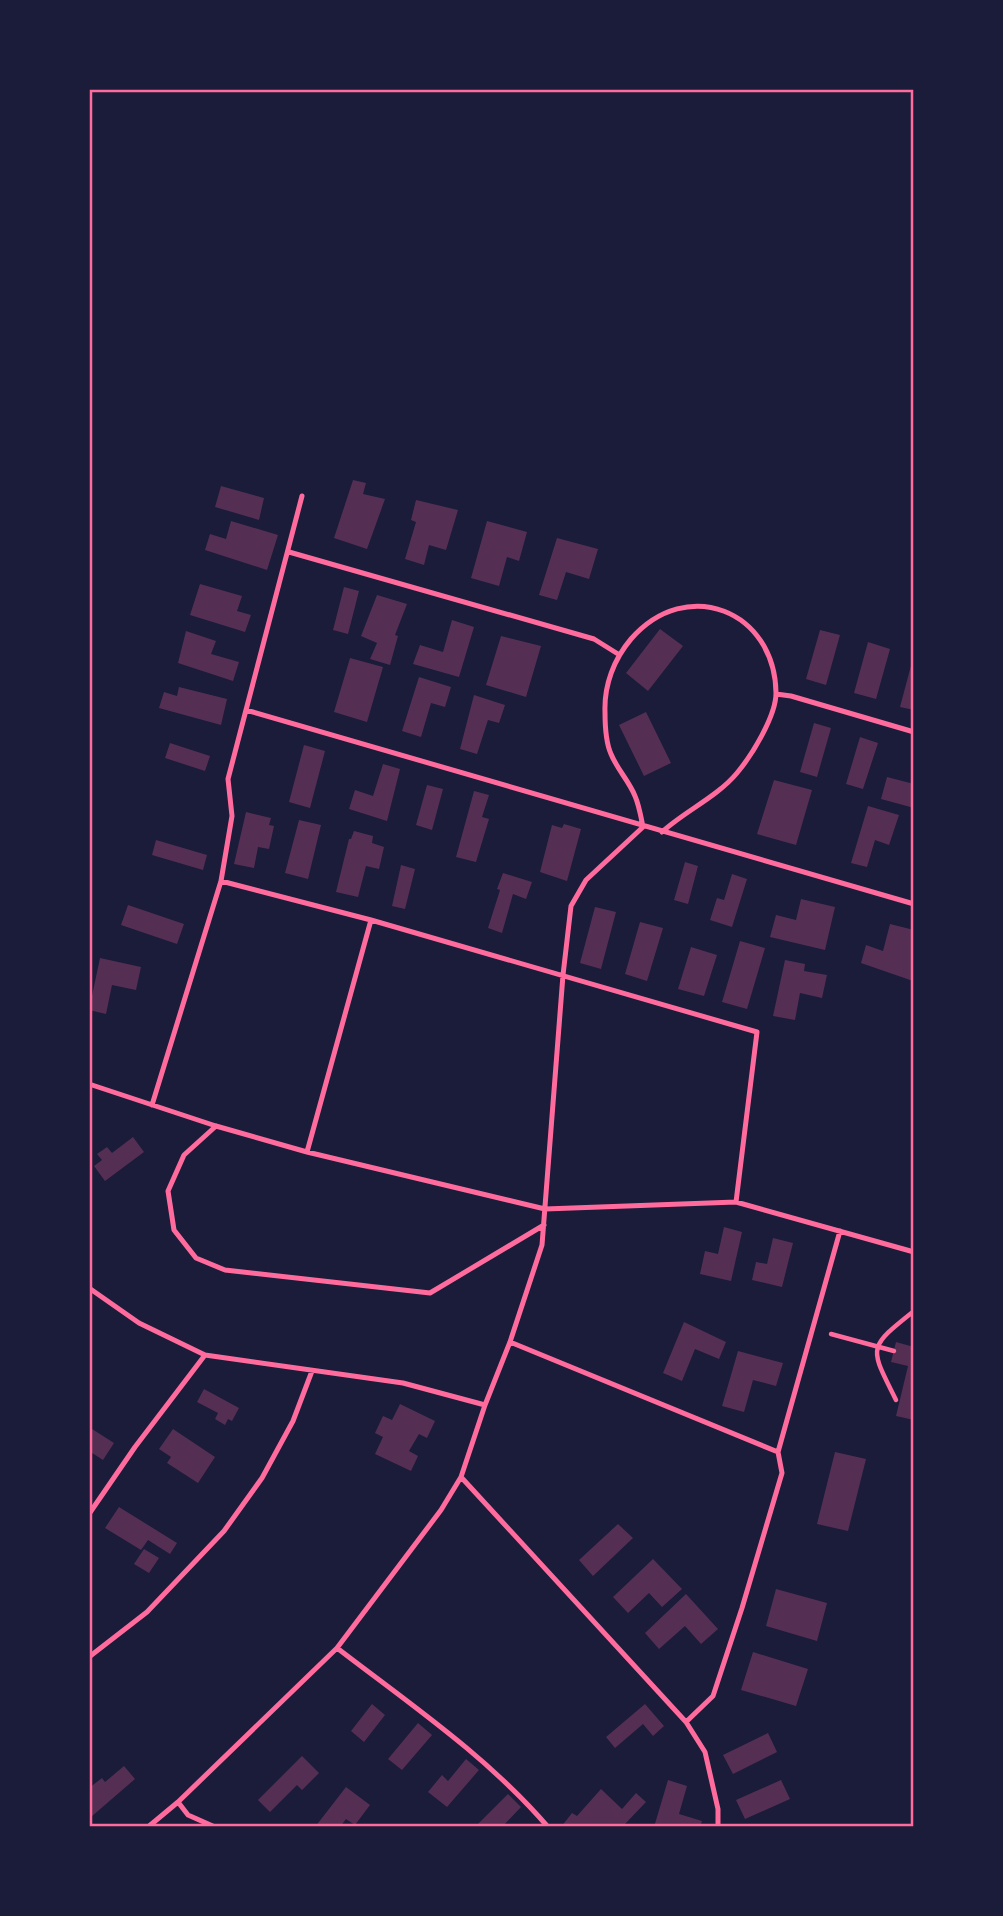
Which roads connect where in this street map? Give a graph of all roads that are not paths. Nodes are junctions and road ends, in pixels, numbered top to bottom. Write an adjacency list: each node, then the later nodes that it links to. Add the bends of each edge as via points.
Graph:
1 (302, 496): 2 (lane)
2 (289, 552): 3 (lane, via 594,639); 5 (lane)
3 (618, 653): 4 (lane, via 643,626 666,611 688,605 713,608 740,618 768,650); 7 (lane, via 605,711 610,753 636,797)
4 (776, 694): 6 (lane); 8 (lane, via 766,728 736,774)
5 (246, 710): 7 (lane); 9 (lane, via 228,779 233,816)
6 (914, 732)
7 (643, 827): 8 (lane); 12 (lane, via 586,880 571,906)
8 (662, 832): 10 (lane)
9 (221, 881): 11 (lane); 14 (lane)
10 (914, 904)
11 (371, 920): 12 (lane); 16 (lane)
12 (563, 975): 17 (lane, via 757,1031); 18 (lane)
13 (89, 1083): 14 (lane)
14 (152, 1105): 15 (lane)
15 (216, 1126): 16 (lane); 19 (lane, via 184,1155 168,1191 174,1230 196,1258 225,1270 430,1293)
16 (307, 1152): 18 (lane)
17 (736, 1202): 18 (lane); 20 (lane)
18 (545, 1209): 19 (lane)
19 (544, 1225): 23 (lane, via 542,1245)
20 (840, 1231): 21 (lane); 27 (lane)
21 (914, 1252)
22 (89, 1288): 24 (lane, via 139,1324)
23 (510, 1342): 26 (lane); 27 (lane)
24 (205, 1355): 25 (lane); 29 (lane)
25 (312, 1371): 26 (lane, via 403,1383); 31 (lane, via 293,1421 262,1478 225,1531 147,1612)
26 (485, 1405): 28 (lane)
27 (778, 1452): 32 (lane, via 782,1472 722,1671 713,1696)
28 (461, 1477): 30 (lane); 32 (lane)
29 (89, 1514)
30 (337, 1648): 33 (lane); 36 (lane, via 456,1739 523,1797)
31 (89, 1657)
32 (687, 1722): 37 (lane, via 705,1752)
33 (178, 1802): 34 (lane); 35 (lane, via 188,1815)
34 (148, 1827)
35 (215, 1827)
36 (548, 1827)
37 (718, 1827)

